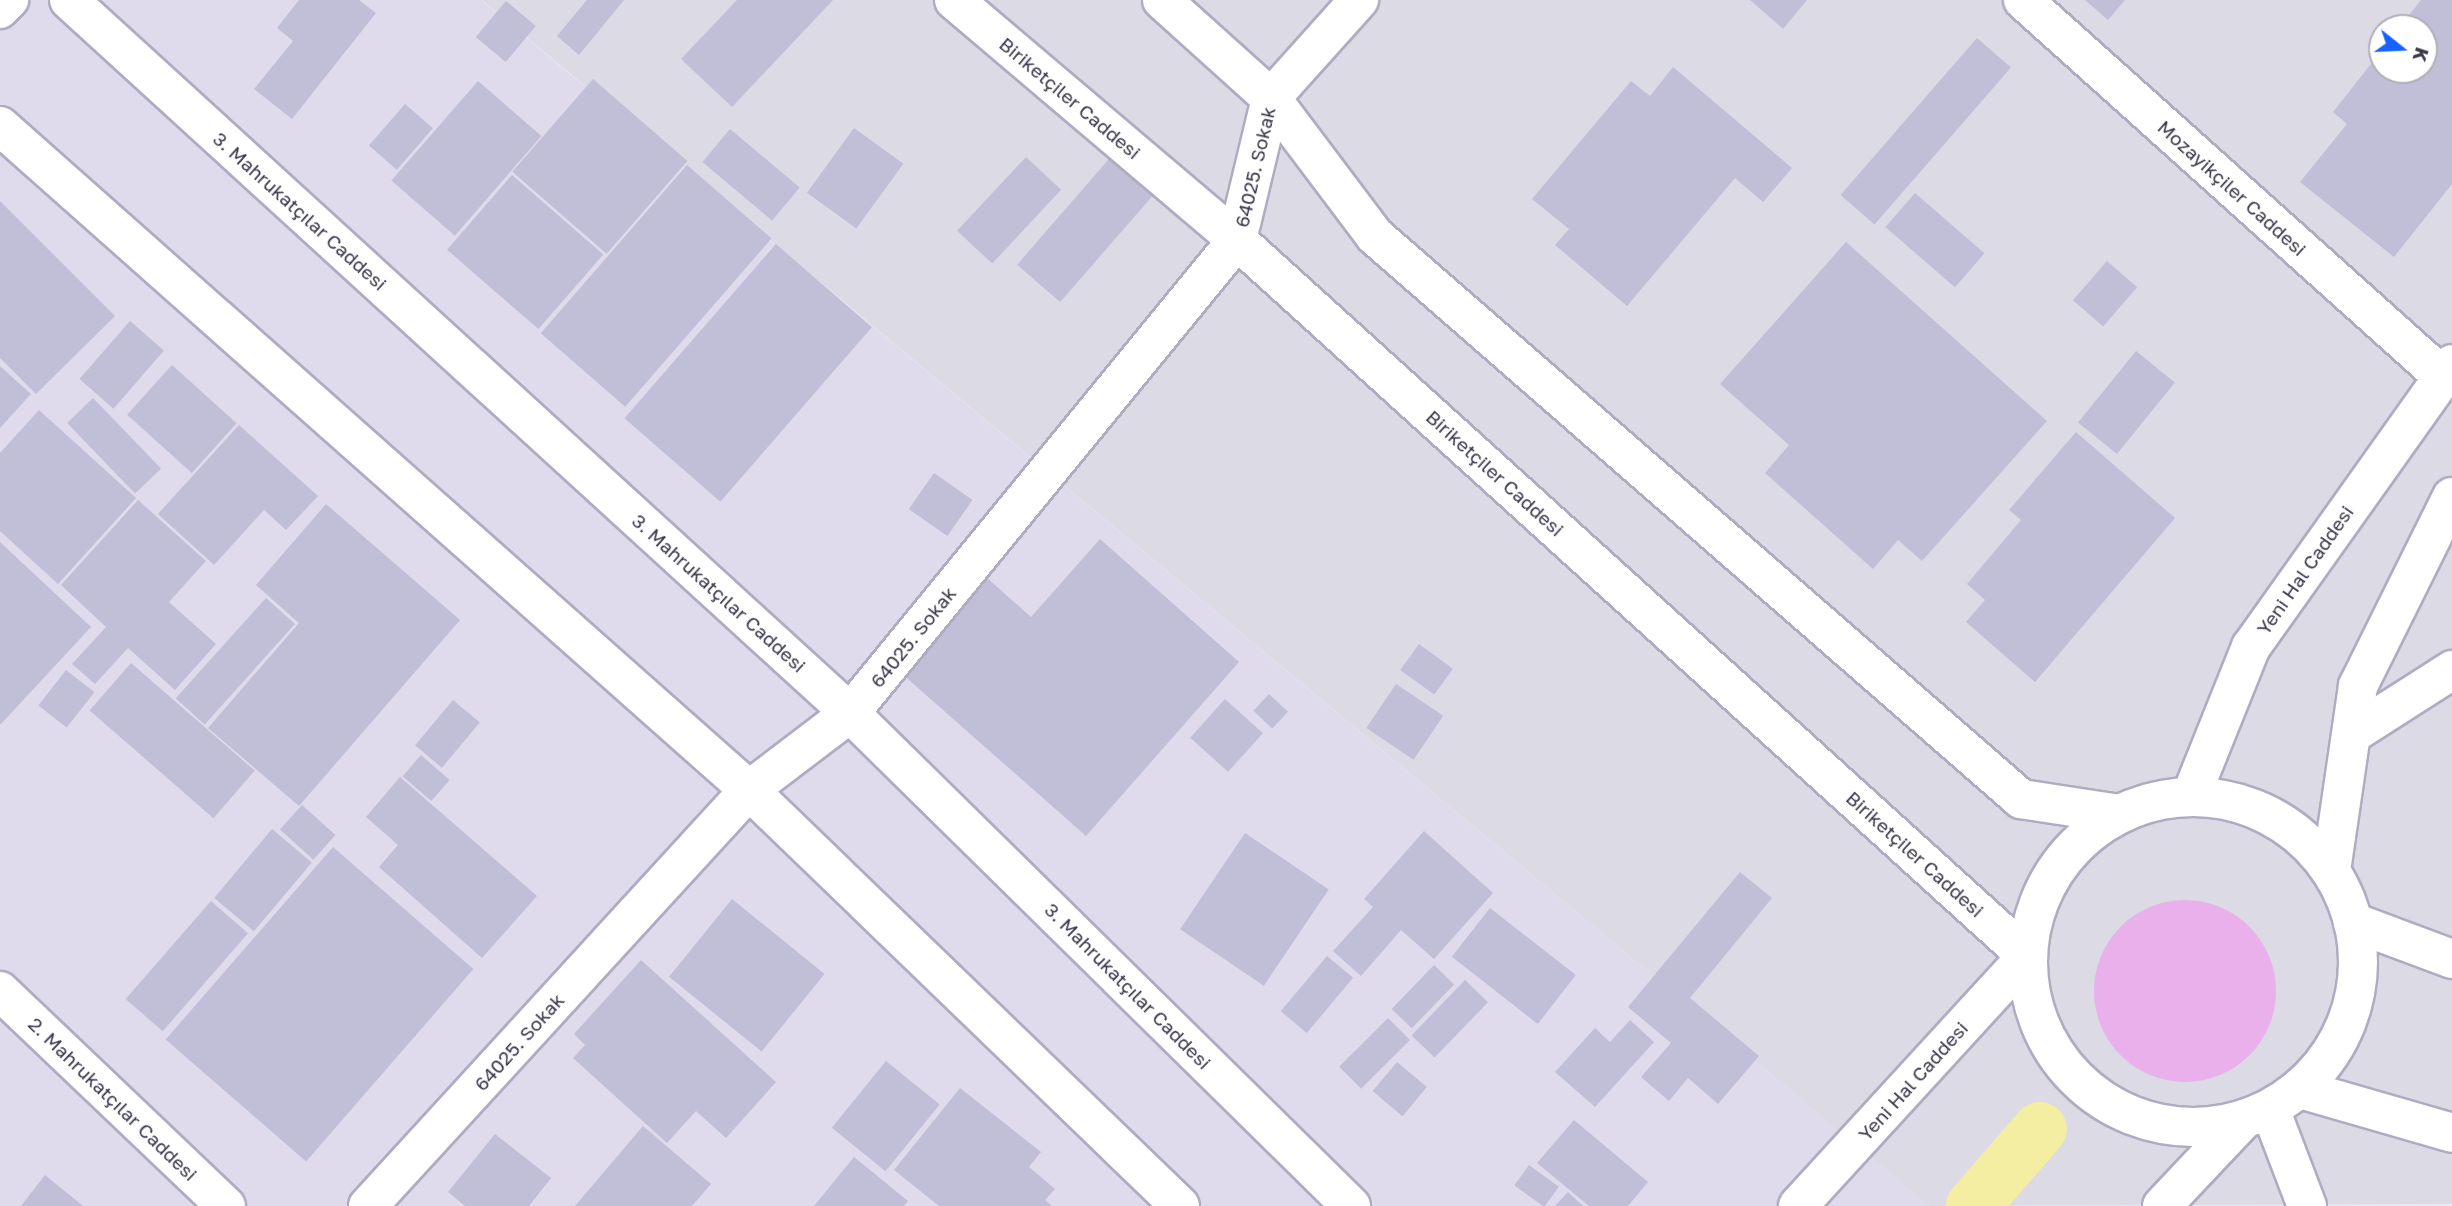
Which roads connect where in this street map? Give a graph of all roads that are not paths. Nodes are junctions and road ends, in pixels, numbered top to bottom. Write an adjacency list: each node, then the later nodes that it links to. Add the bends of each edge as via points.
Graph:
1 (9, 0): 7 (street)
2 (69, 0): 14 (street, 3. Mahrukatçılar Caddesi)
3 (954, 0): 10 (street, Biriketçiler Caddesi)
4 (1162, 0): 8 (street)
5 (1359, 0): 8 (street, 64025. Sokak)
6 (2023, 0): 11 (street, Mozayikçiler Caddesi)
7 (0, 9)
8 (1271, 98): 10 (street, 64025. Sokak); 18 (street, via 1375,236 2021,799)
9 (0, 126): 16 (street)
10 (1237, 240): 14 (street, 64025. Sokak); 21 (street, Biriketçiler Caddesi)
11 (2447, 370): 17 (street, Yeni Hal Caddesi, via 2251,647)
12 (2452, 497): 15 (street, via 2358,686)
13 (2452, 670): 15 (street)
14 (850, 713): 16 (street, 64025. Sokak); 29 (street, 3. Mahrukatçılar Caddesi)
15 (2352, 734): 19 (street)
16 (749, 790): 27 (street, 64025. Sokak); 28 (street)
17 (2192, 796): 18 (street, via 2155,801); 19 (street, via 2246,805 2282,824)
18 (2119, 814): 21 (street, via 2082,839 2054,872 2035,912)
19 (2331, 872): 20 (street)
20 (2353, 922): 22 (street); 24 (street, via 2357,982 2347,1022 2328,1058)
21 (2027, 956): 24 (street, via 2034,1008 2056,1056 2092,1094 2138,1119 2190,1129); 30 (street, Yeni Hal Caddesi)
22 (2452, 959)
23 (0, 992): 26 (street, 2. Mahrukatçılar Caddesi)
24 (2271, 1106): 25 (street); 31 (street); 32 (street)
25 (2452, 1133)
26 (226, 1206)
27 (368, 1206)
28 (1180, 1206)
29 (1351, 1206)
30 (1798, 1206)
31 (2162, 1206)
32 (2307, 1206)

